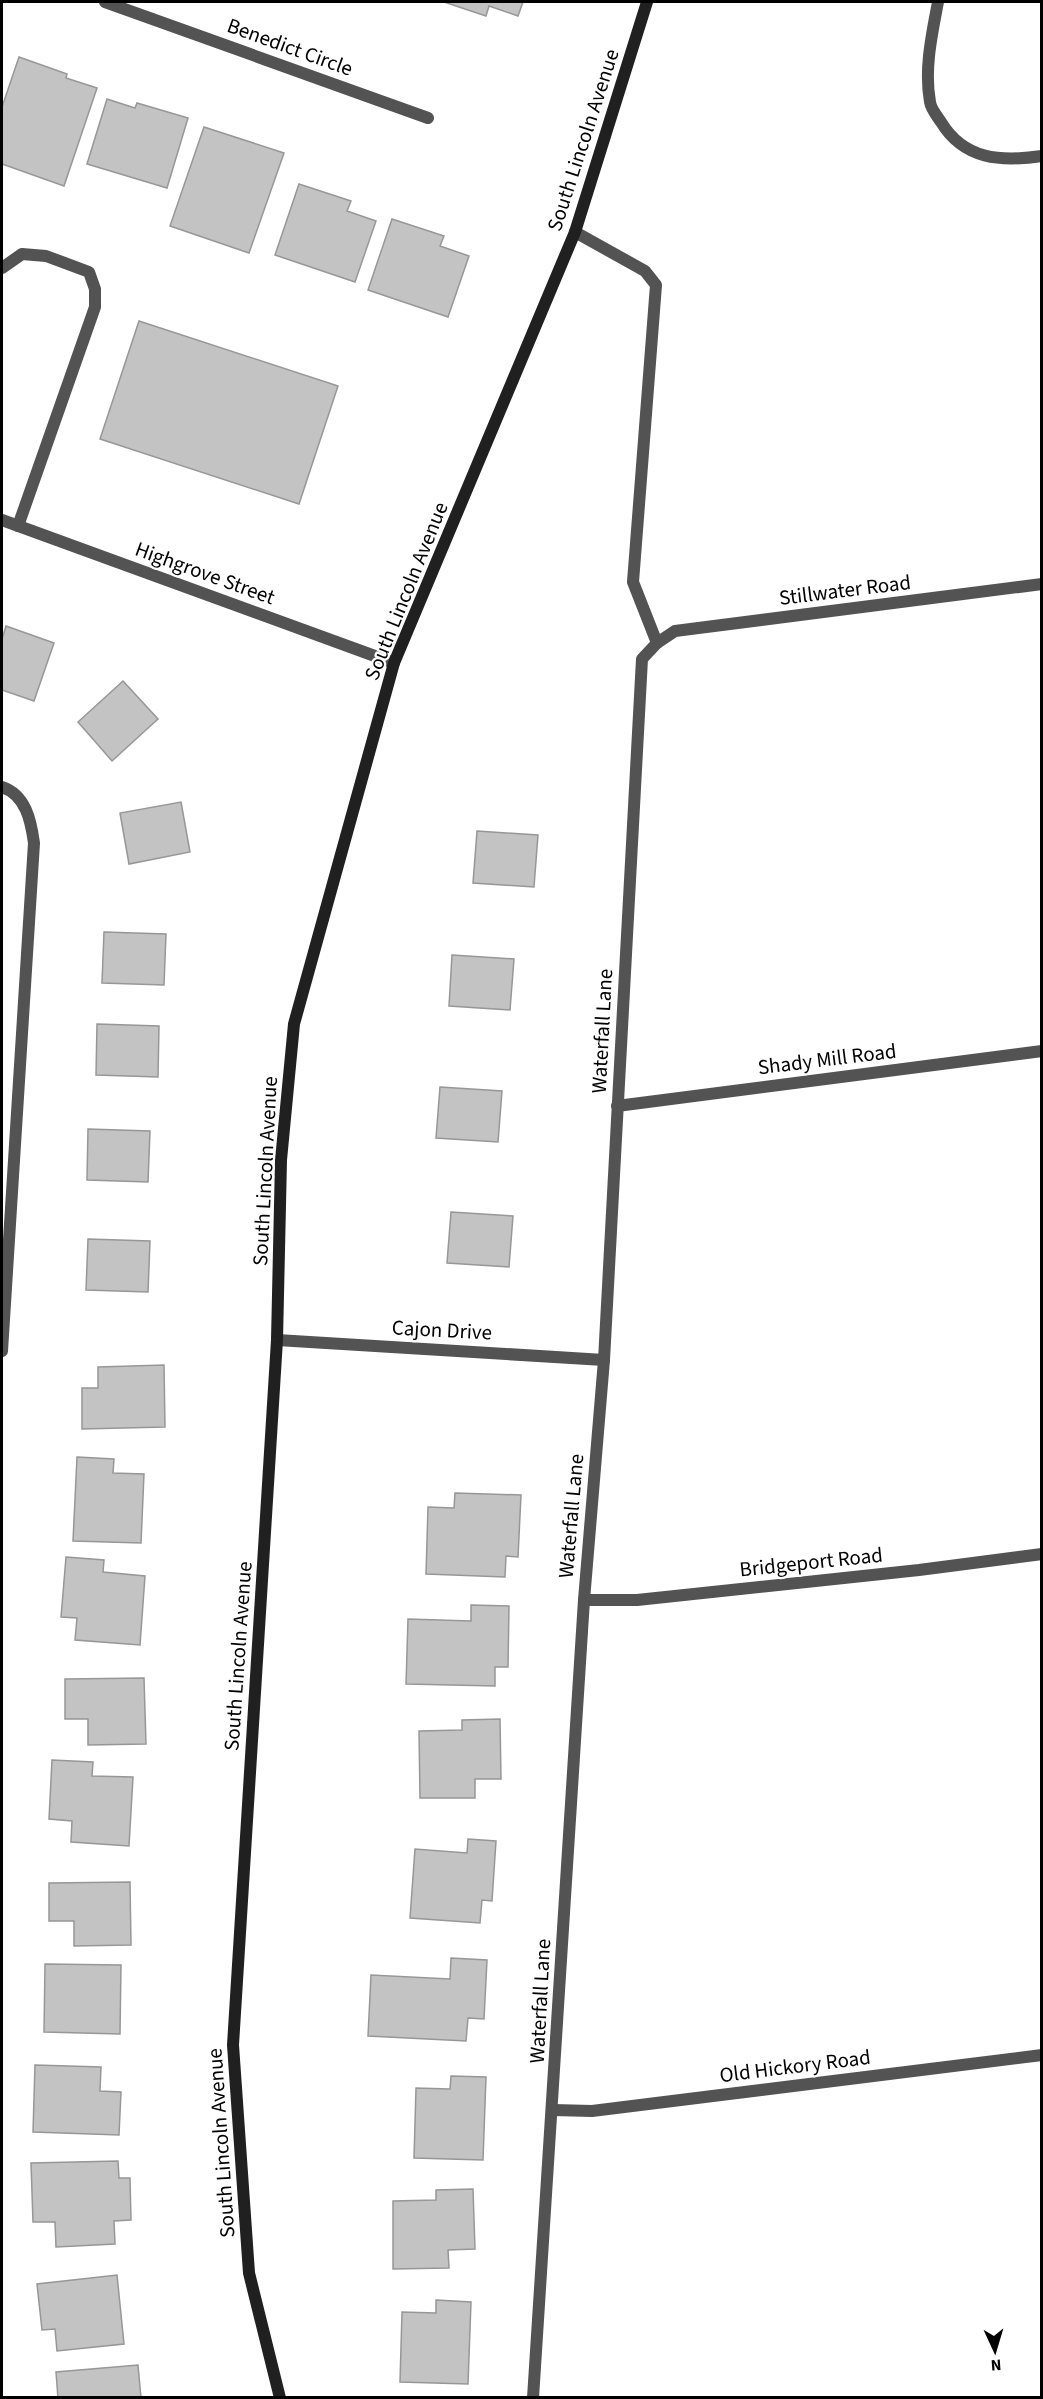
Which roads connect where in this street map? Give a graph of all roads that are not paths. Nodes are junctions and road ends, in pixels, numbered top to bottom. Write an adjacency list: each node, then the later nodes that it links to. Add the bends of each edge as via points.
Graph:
1 (105, 2): 4 (street, Benedict Circle)
2 (647, 2): 6 (main road, South Lincoln Avenue)
3 (938, 2): 5 (street, via 928,53 930,104 950,137 977,154 1014,160)
4 (428, 118)
5 (1041, 156)
6 (575, 232): 11 (street, via 645,271 656,285 633,582); 12 (main road, South Lincoln Avenue)
7 (2, 268): 9 (street, via 22,254 46,256 89,272 95,289 95,307)
8 (2, 520): 9 (street, Highgrove Street)
9 (18, 526): 12 (street, Highgrove Street)
10 (1041, 584): 11 (street, Stillwater Road, via 675,631)
11 (657, 643): 15 (street, Waterfall Lane, via 642,659)
12 (394, 663): 16 (main road, South Lincoln Avenue, via 294,1024 281,1160)
13 (2, 787): 17 (street, via 23,803 31,822 34,853)
14 (1041, 1051): 15 (street, Shady Mill Road)
15 (617, 1106): 18 (street, Waterfall Lane)
16 (277, 1340): 18 (street, Cajon Drive); 23 (main road, South Lincoln Avenue, via 233,2045 249,2274)
17 (2, 1351)
18 (604, 1360): 20 (street, Waterfall Lane)
19 (1041, 1554): 20 (street, Bridgeport Road, via 619,1601)
20 (584, 1600): 22 (street, Waterfall Lane)
21 (1041, 2055): 22 (street, Old Hickory Road, via 592,2111)
22 (553, 2110): 24 (street, Waterfall Lane)
23 (280, 2397)
24 (533, 2397)

